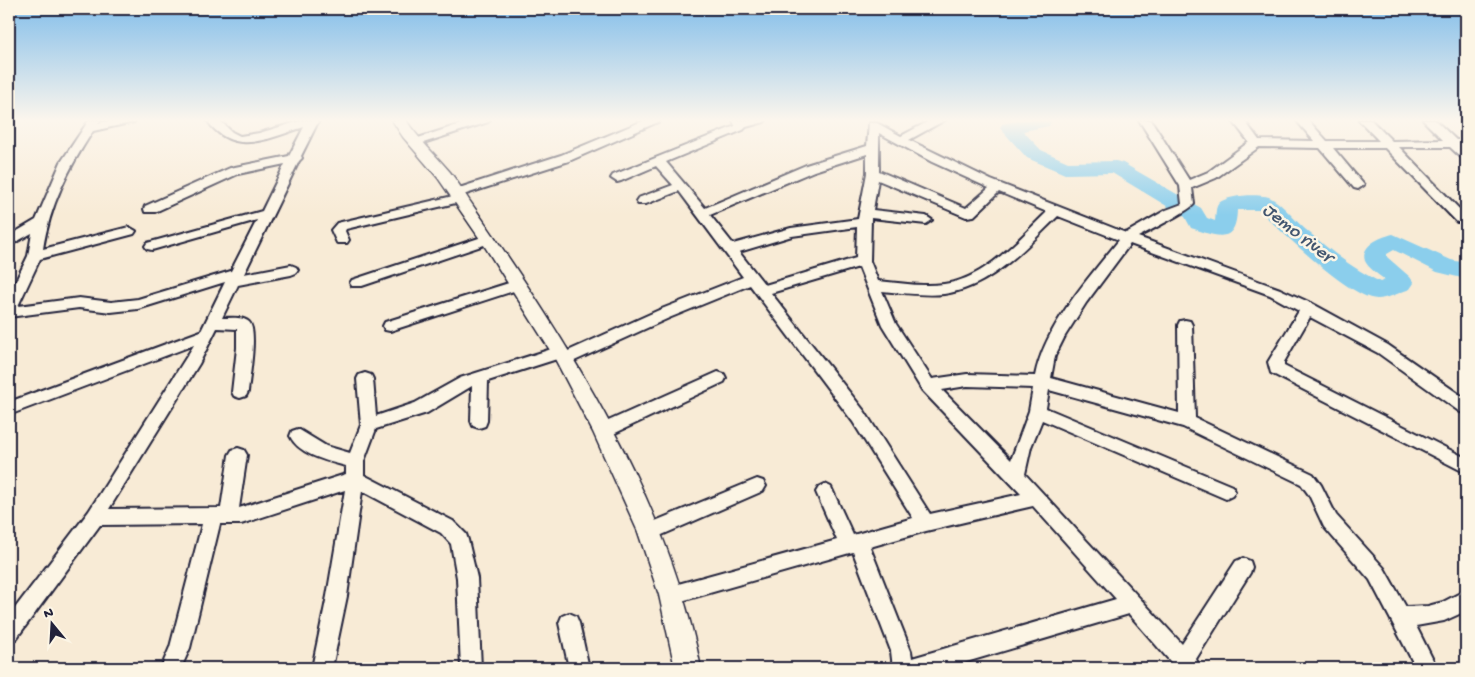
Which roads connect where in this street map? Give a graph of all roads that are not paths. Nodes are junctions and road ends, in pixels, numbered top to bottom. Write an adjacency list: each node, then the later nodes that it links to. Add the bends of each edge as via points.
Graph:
1 (74, 152): 30 (street)
2 (298, 152): 13 (street)
3 (424, 152): 21 (street)
4 (580, 152): 21 (street)
5 (679, 152): 14 (street)
6 (863, 152): 26 (street, via 810,168)
7 (874, 152): 15 (street)
8 (923, 152): 20 (street)
9 (1165, 152): 19 (street)
10 (1244, 152): 19 (street, via 1212,175)
11 (1329, 152): 17 (street)
12 (1396, 152): 28 (street)
13 (296, 158): 23 (street, via 234,171); 25 (street)
14 (658, 161): 16 (street); 18 (street)
15 (873, 173): 20 (street, via 966,213); 27 (street)
16 (617, 178)
17 (1358, 185)
18 (681, 186): 22 (street); 26 (street)
19 (1186, 186): 33 (street, via 1186,207)
20 (997, 187): 24 (street)
21 (458, 195): 32 (street); 34 (street, via 342,226 338,230)
22 (642, 201)
23 (150, 210)
24 (1056, 211): 33 (street); 45 (street, via 986,273 966,284 940,288)
25 (268, 213): 36 (street); 41 (street)
26 (702, 214): 37 (street)
27 (865, 217): 29 (street); 37 (street, via 791,232); 39 (street)
28 (1462, 218)
29 (926, 220)
30 (41, 222): 35 (street); 38 (street)
31 (129, 231): 38 (street)
32 (488, 238): 42 (street); 43 (street)
33 (1127, 238): 46 (street, via 1275,292); 55 (street, via 1059,334 1047,356)
34 (342, 240)
35 (9, 242)
36 (152, 246)
37 (730, 250): 44 (street)
38 (35, 256): 47 (street)
39 (863, 261): 44 (street); 45 (street)
40 (291, 270): 41 (street)
41 (235, 278): 47 (street, via 138,304 111,307 79,303); 50 (street)
42 (357, 283)
43 (518, 285): 49 (street); 51 (street)
44 (756, 285): 51 (street, via 664,314); 76 (street, via 859,417)
45 (873, 286): 56 (street, via 889,325)
46 (1308, 308): 58 (street, via 1383,349); 67 (street, via 1276,362 1276,369)
47 (9, 311)
48 (1185, 325): 62 (street)
49 (390, 326)
50 (211, 328): 57 (street, via 238,323 244,326); 59 (street); 75 (street)
51 (563, 355): 52 (street); 64 (street)
52 (480, 378): 61 (street); 63 (street, via 466,382 411,412)
53 (718, 378): 64 (street)
54 (365, 379): 63 (street)
55 (1042, 382): 56 (street, via 967,380); 60 (street); 62 (street)
56 (928, 386): 69 (street)
57 (240, 392)
58 (1466, 407)
59 (9, 409)
60 (1036, 410): 69 (street); 72 (street)
61 (478, 422)
62 (1187, 422): 83 (street, via 1307,479 1330,521 1377,574)
63 (369, 425): 68 (street)
64 (603, 431): 77 (street)
65 (298, 436): 68 (street)
66 (238, 455): 74 (street)
67 (1466, 466)
68 (355, 470): 74 (street, via 253,513); 88 (street, via 338,596); 89 (street, via 447,527 458,540 467,578)
69 (1016, 477): 73 (street)
70 (757, 486): 77 (street)
71 (825, 492): 78 (street)
72 (1226, 492)
73 (1037, 498): 76 (street); 82 (street)
74 (221, 516): 75 (street); 87 (street)
75 (95, 517): 85 (street)
76 (926, 523): 78 (street)
77 (649, 532): 80 (street)
78 (853, 542): 80 (street); 92 (street, via 901,651)
79 (1243, 567): 86 (street)
80 (671, 595): 91 (street)
81 (1466, 598): 83 (street, via 1455,608 1438,614)
82 (1132, 604): 86 (street); 93 (street)
83 (1401, 616): 94 (street)
84 (569, 623): 90 (street)
85 (9, 632)
86 (1187, 664)
87 (171, 668)
88 (322, 668)
89 (471, 668)
90 (579, 668)
91 (688, 668)
92 (903, 668)
93 (912, 668)
94 (1427, 668)

